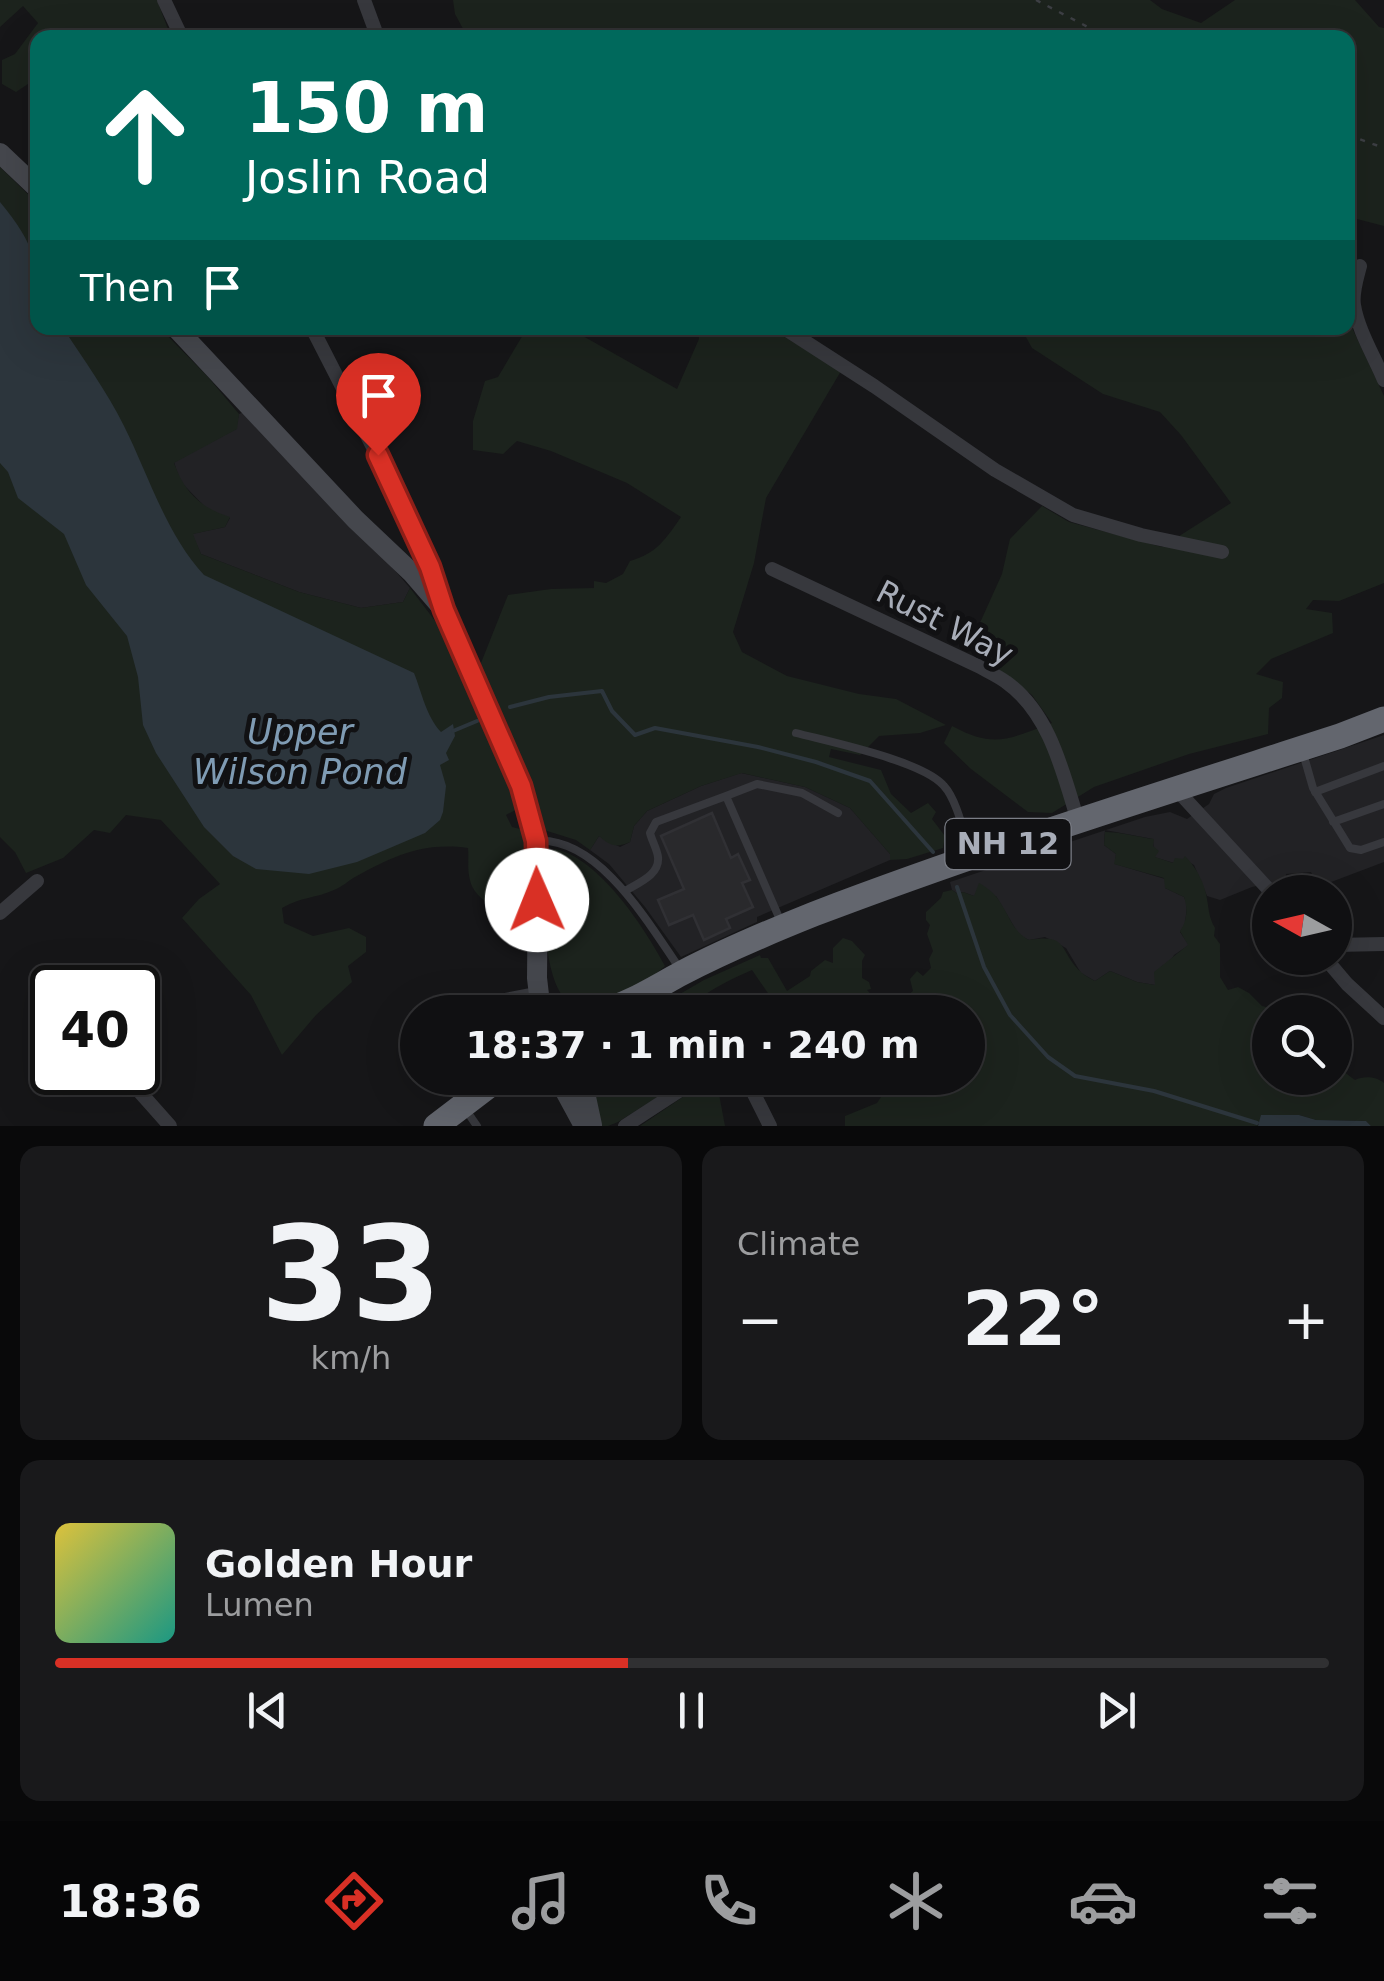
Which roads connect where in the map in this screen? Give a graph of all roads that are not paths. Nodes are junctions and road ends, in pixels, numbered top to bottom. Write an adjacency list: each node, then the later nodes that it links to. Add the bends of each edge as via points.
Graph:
1 (164, 0): 3 (street)
2 (364, 0): 4 (street)
3 (178, 30)
4 (375, 30)
5 (0, 153): 6 (street)
6 (30, 181)
7 (1360, 266): 8 (street)
8 (1355, 283)
9 (1355, 307): 13 (street)
10 (183, 335): 15 (street, via 355,518)
11 (316, 335): 15 (street)
12 (795, 335): 14 (street, via 1072,516)
13 (1384, 380)
14 (1222, 552)
15 (420, 569): 28 (street, via 521,786)
16 (772, 569): 26 (street, Rust Way, via 1006,682 1040,720)
17 (1384, 719): 19 (highway, NH 12)
18 (796, 733): 30 (lane, via 935,778 950,796)
19 (1302, 748): 21 (highway, NH 12); 22 (lane)
20 (1384, 766): 22 (lane)
21 (1176, 789): 26 (highway, NH 12); 31 (street)
22 (1315, 792): 27 (lane)
23 (726, 796): 25 (lane, via 756,784 802,792); 33 (lane, via 656,822 650,833 656,869); 35 (lane)
24 (1384, 804): 27 (lane)
25 (838, 813)
26 (1078, 821): 30 (highway, NH 12)
27 (1333, 822): 29 (lane, via 1354,850)
28 (536, 841): 33 (lane, via 569,845); 38 (street)
29 (1384, 842)
30 (971, 856): 35 (highway, NH 12)
31 (1255, 875)
32 (36, 881): 34 (street)
33 (625, 891): 39 (lane)
34 (0, 912)
35 (783, 926): 39 (highway, NH 12)
36 (1384, 944): 37 (street)
37 (1352, 945)
38 (538, 964): 41 (street); 42 (street)
39 (682, 973): 43 (highway, NH 12)
40 (1339, 975): 44 (street)
41 (552, 995)
42 (552, 995)
43 (649, 995)
44 (1384, 1018)
45 (142, 1095): 52 (street)
46 (487, 1095): 51 (highway)
47 (567, 1095): 54 (street)
48 (586, 1095): 54 (street)
49 (673, 1095): 55 (street)
50 (754, 1095): 56 (street)
51 (470, 1116): 53 (highway)
52 (170, 1126)
53 (436, 1126)
54 (588, 1126)
55 (625, 1126)
56 (770, 1126)

